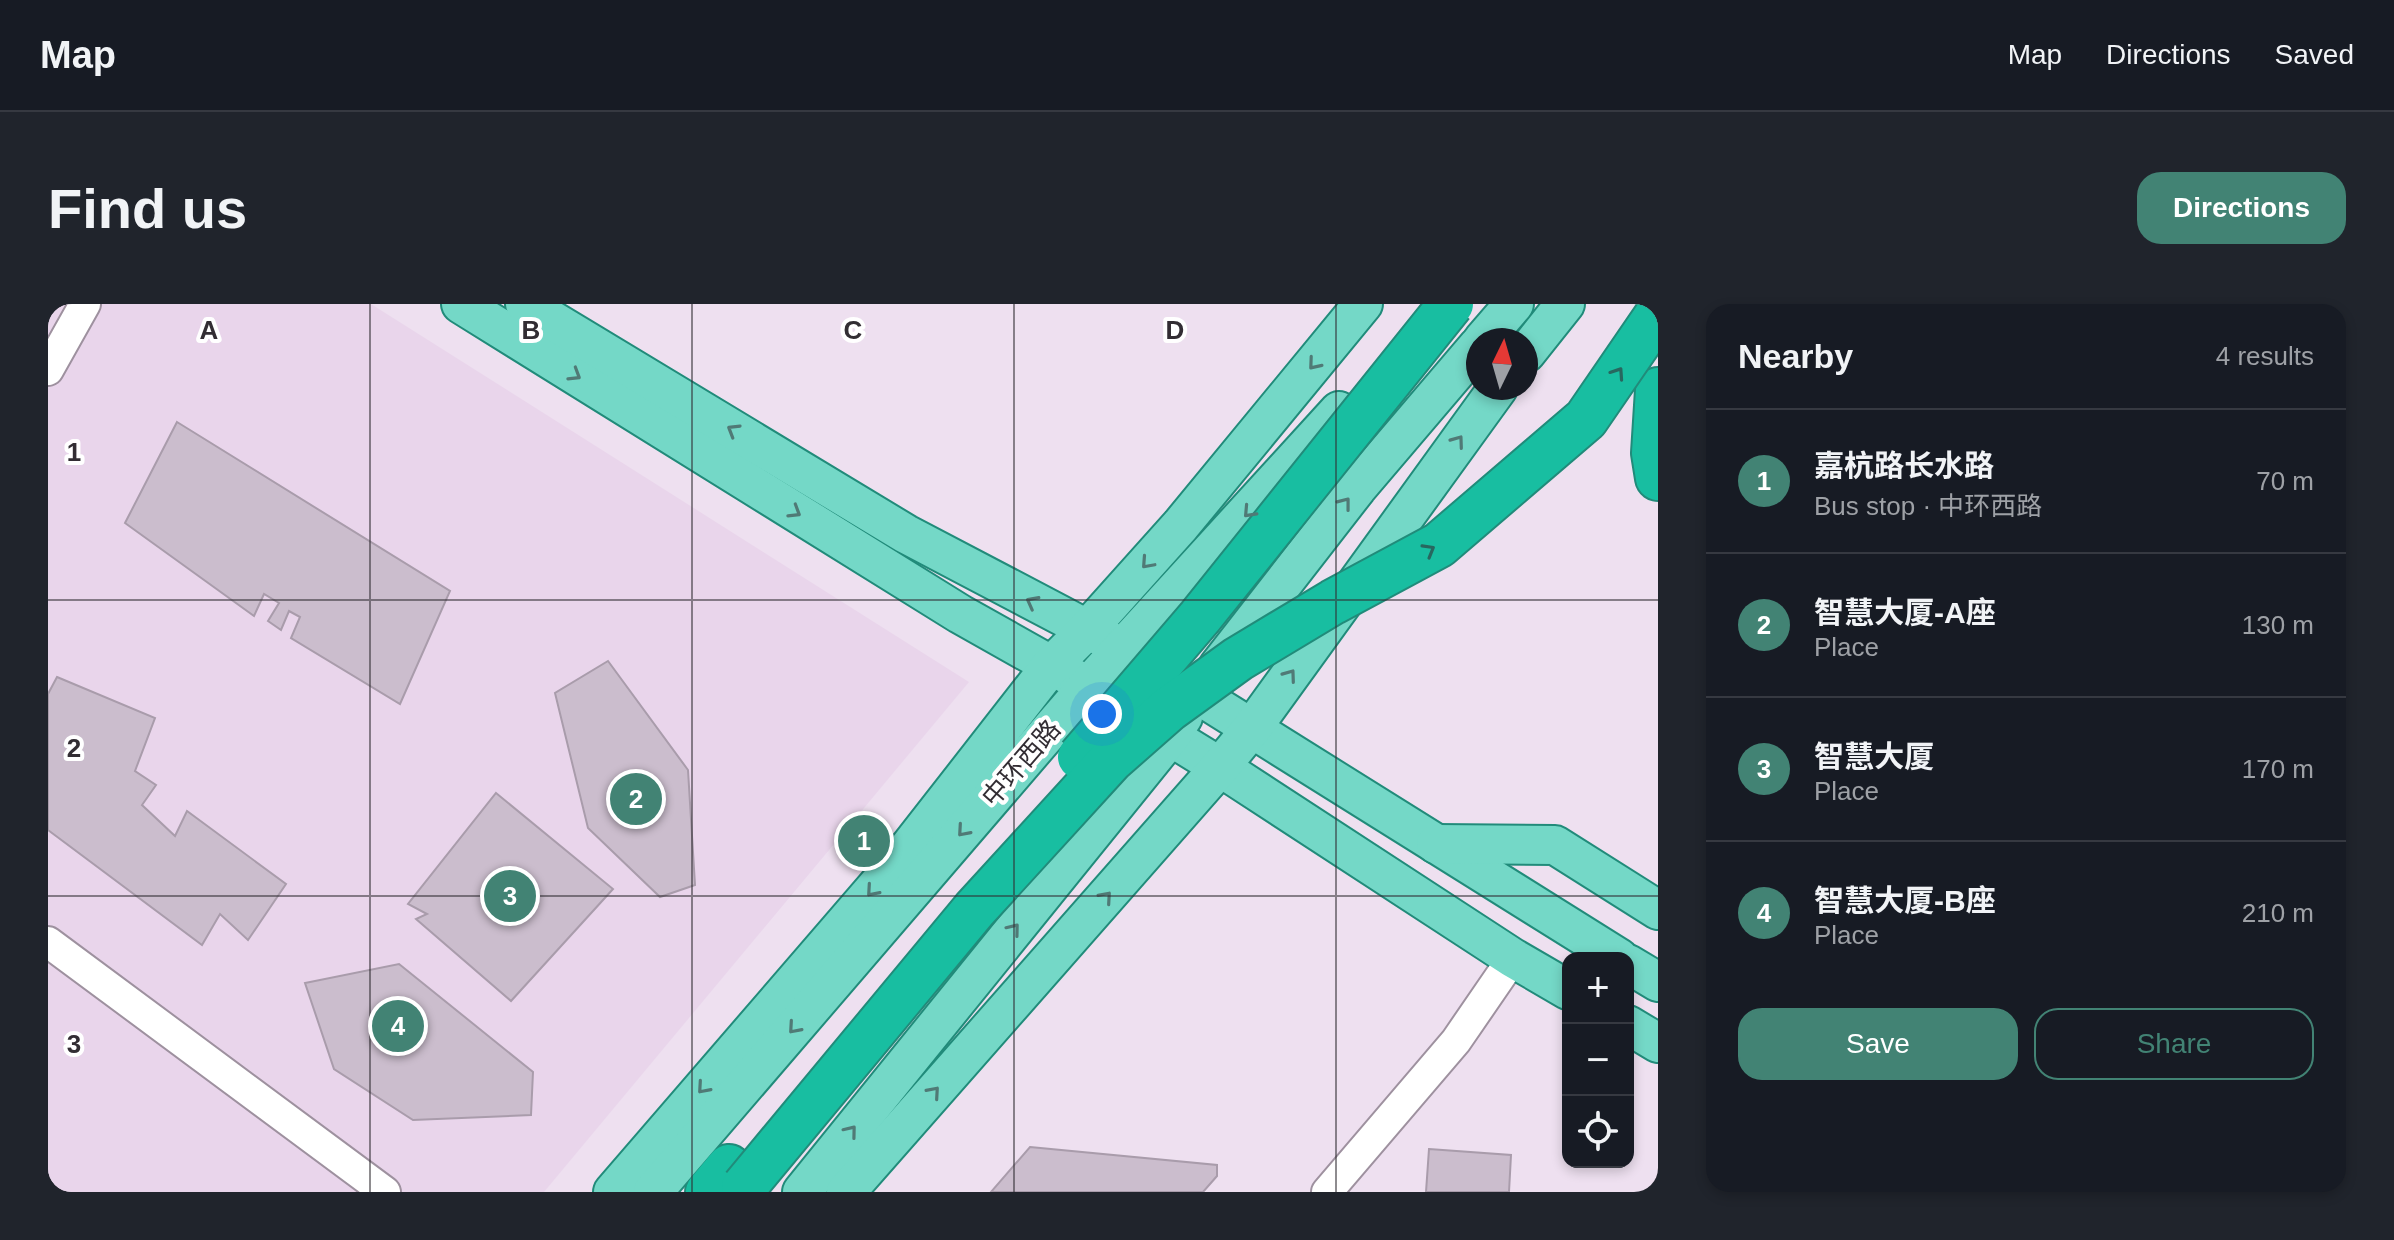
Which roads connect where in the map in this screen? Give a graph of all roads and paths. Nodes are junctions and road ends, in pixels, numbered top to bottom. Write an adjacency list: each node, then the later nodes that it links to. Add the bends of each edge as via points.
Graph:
1 (85, 304): 13 (street)
2 (461, 304): 19 (main road, one-way to 19)
3 (525, 304): 17 (main road, one-way to 3, via 906,534)
4 (1363, 304): 17 (main road, one-way to 17)
5 (1427, 304): 18 (main road, 中环西路, one-way to 18, via 1320,435)
6 (1451, 304): 35 (highway, bridge)
7 (1514, 304): 10 (main road)
8 (1565, 304): 11 (main road)
9 (1658, 314): 35 (highway, one-way to 9, bridge, via 1111,760 1238,659 1439,545 1586,419)
10 (1493, 328)
11 (1538, 338)
12 (1466, 360): 21 (main road, one-way to 12, via 1357,488)
13 (48, 370)
14 (1658, 390): 16 (highway)
15 (1489, 400): 22 (main road, one-way to 15)
16 (1658, 478)
17 (1086, 631): 18 (main road); 19 (main road)
18 (1123, 648): 20 (main road, 中环西路); 21 (main road)
19 (1050, 667): 20 (main road); 37 (main road, one-way to 37, via 897,863)
20 (1088, 686): 23 (main road); 38 (main road, 中环西路, one-way to 38)
21 (1198, 694): 22 (main road); 23 (main road)
22 (1252, 728): 24 (main road); 25 (main road)
23 (1170, 737): 24 (main road); 39 (main road, one-way to 23)
24 (1220, 767): 29 (main road); 40 (main road, one-way to 24)
25 (1434, 844): 26 (main road, via 1555,845); 28 (main road)
26 (1658, 910)
27 (48, 942): 36 (street)
28 (1609, 952)
29 (1513, 958): 32 (main road); 41 (street, via 1456,1041)
30 (1634, 968): 31 (main road)
31 (1658, 982)
32 (1562, 987)
33 (1634, 1029): 34 (main road)
34 (1658, 1043)
35 (730, 1185)
36 (385, 1192)
37 (613, 1192)
38 (653, 1192)
39 (802, 1192)
40 (846, 1192)
41 (1327, 1192)

